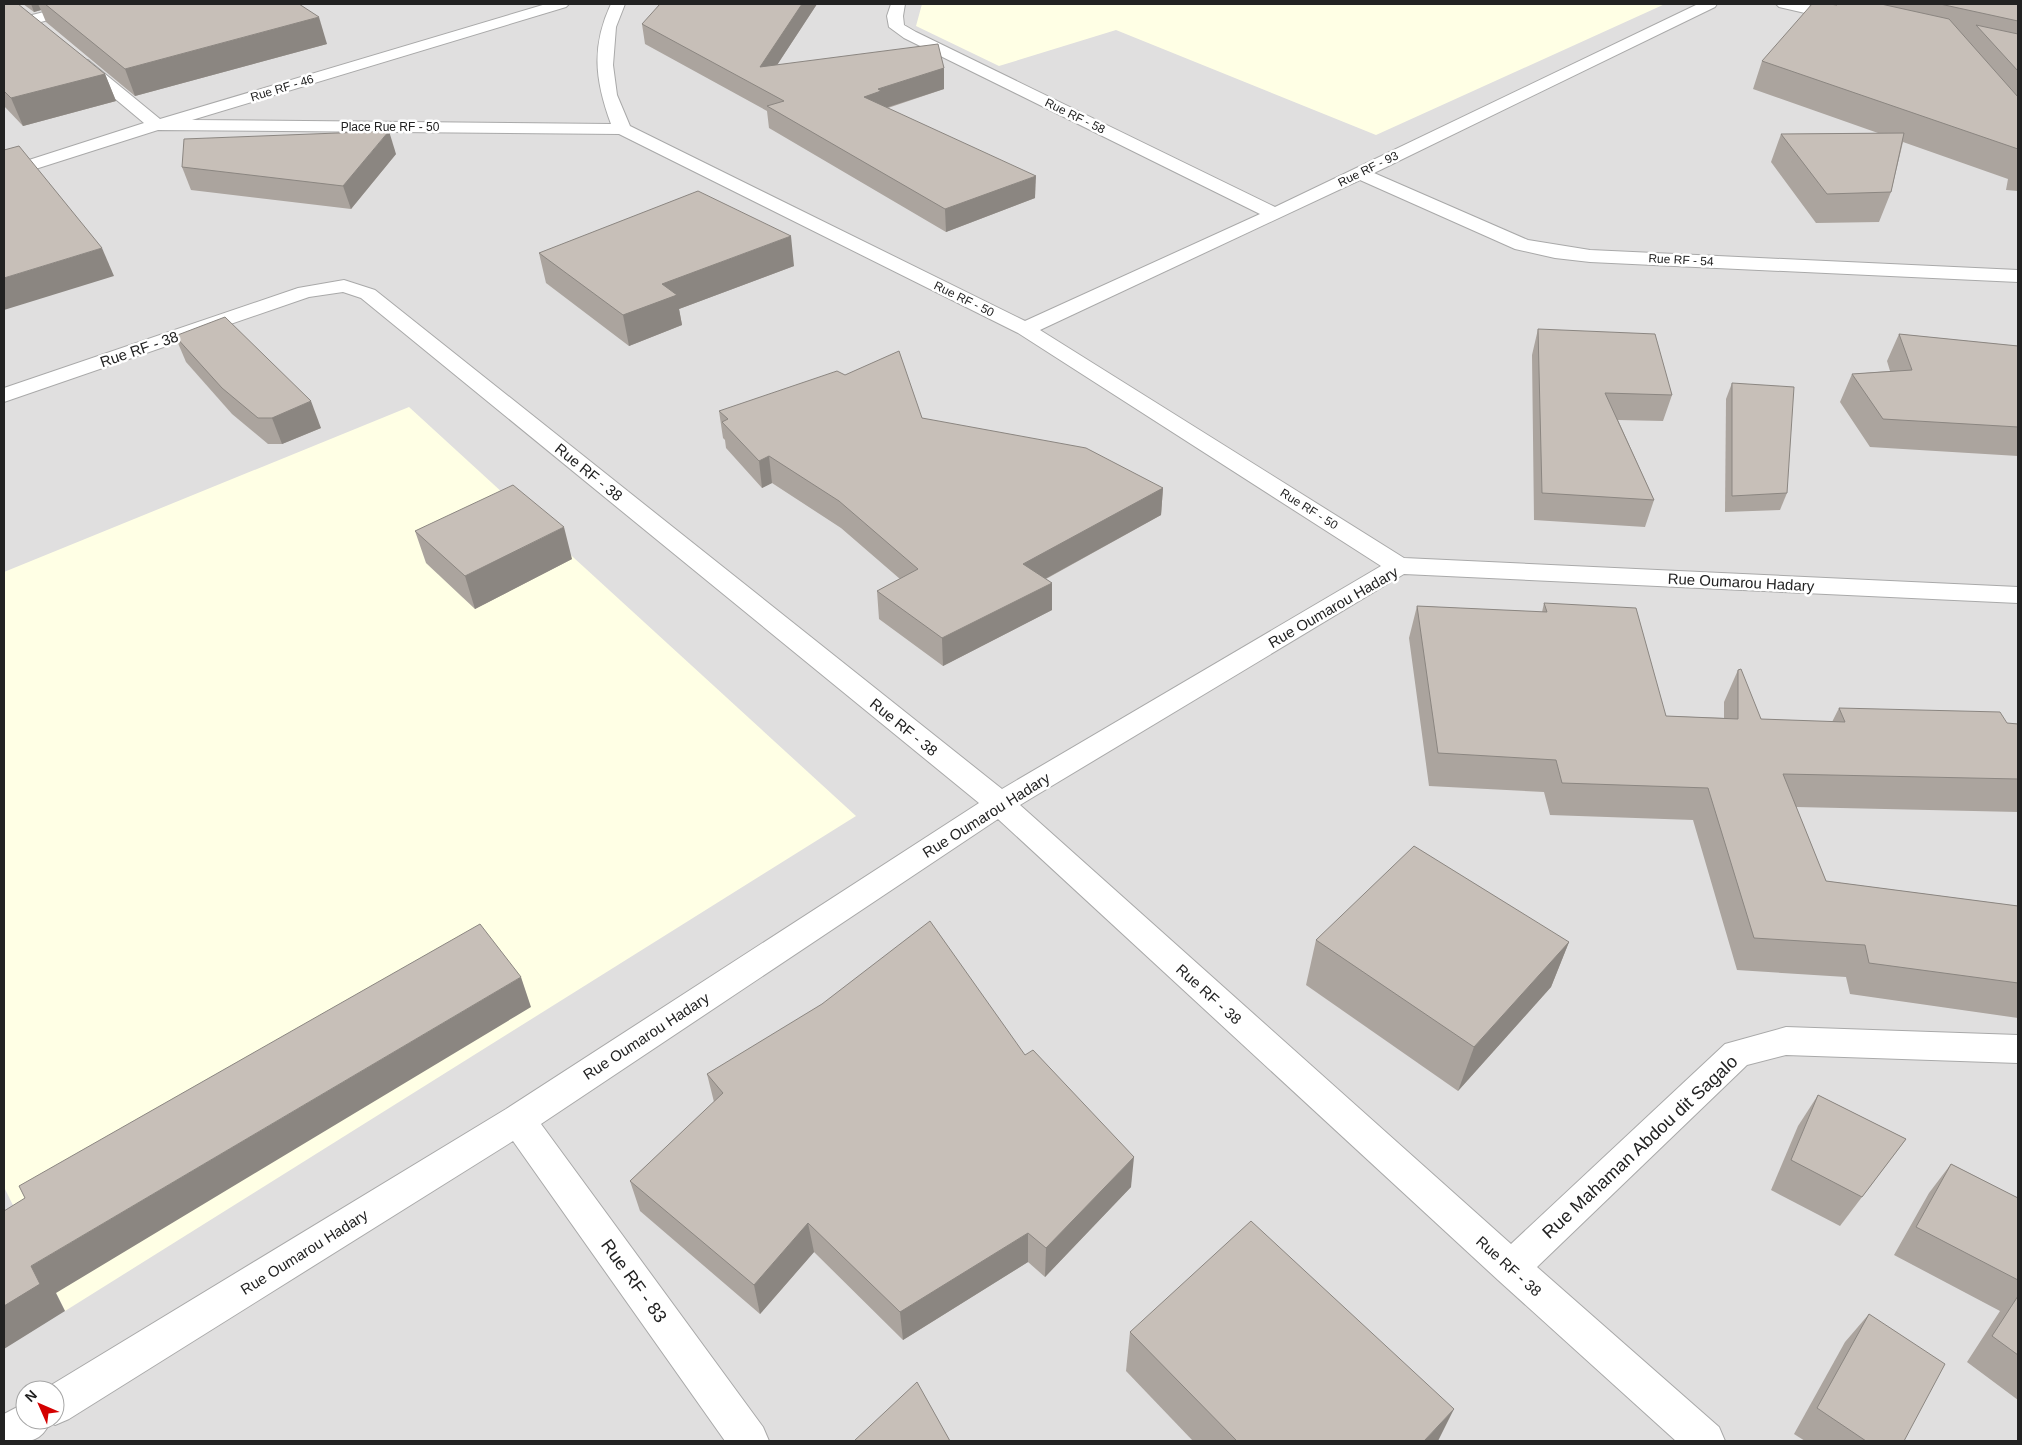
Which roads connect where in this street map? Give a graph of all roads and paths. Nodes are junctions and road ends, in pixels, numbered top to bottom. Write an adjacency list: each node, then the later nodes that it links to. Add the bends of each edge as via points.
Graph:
1 (94, 4): 8 (street, via 24,14)
2 (561, 4): 10 (street, Rue RF - 46)
3 (618, 4): 11 (street, via 608,27 605,65 609,95)
4 (898, 4): 14 (street, Rue RF - 58, via 897,27 910,35)
5 (1710, 4): 12 (street, Rue RF - 93)
6 (1784, 4): 7 (street)
7 (1859, 21)
8 (44, 32)
9 (67, 51): 10 (street)
10 (157, 125): 11 (street, Place Rue RF - 50); 13 (street, Rue RF - 46)
11 (622, 129): 16 (street, Rue RF - 50)
12 (1359, 173): 14 (street, Rue RF - 93); 15 (street, Rue RF - 54, via 1522,245 1555,252)
13 (4, 174)
14 (1275, 214): 16 (street, Rue RF - 93)
15 (2018, 276)
16 (1025, 329): 18 (street, Rue RF - 50)
17 (4, 395): 20 (street, Rue RF - 38, via 305,292 344,286 368,294)
18 (1399, 566): 19 (street, Rue Oumarou Hadary); 20 (street, Rue Oumarou Hadary)
19 (2018, 595)
20 (1000, 804): 22 (street, Rue Oumarou Hadary); 23 (street, Rue RF - 38)
21 (2018, 1050): 23 (street, Rue Mahaman Abdou dit Sagalo, via 1786,1041 1737,1054)
22 (518, 1120): 24 (street, Rue Oumarou Hadary); 27 (street, Rue RF - 83)
23 (1511, 1268): 28 (street, Rue RF - 38)
24 (65, 1399)
25 (15, 1430): 26 (street)
26 (4, 1437)
27 (749, 1441)
28 (1705, 1441)

